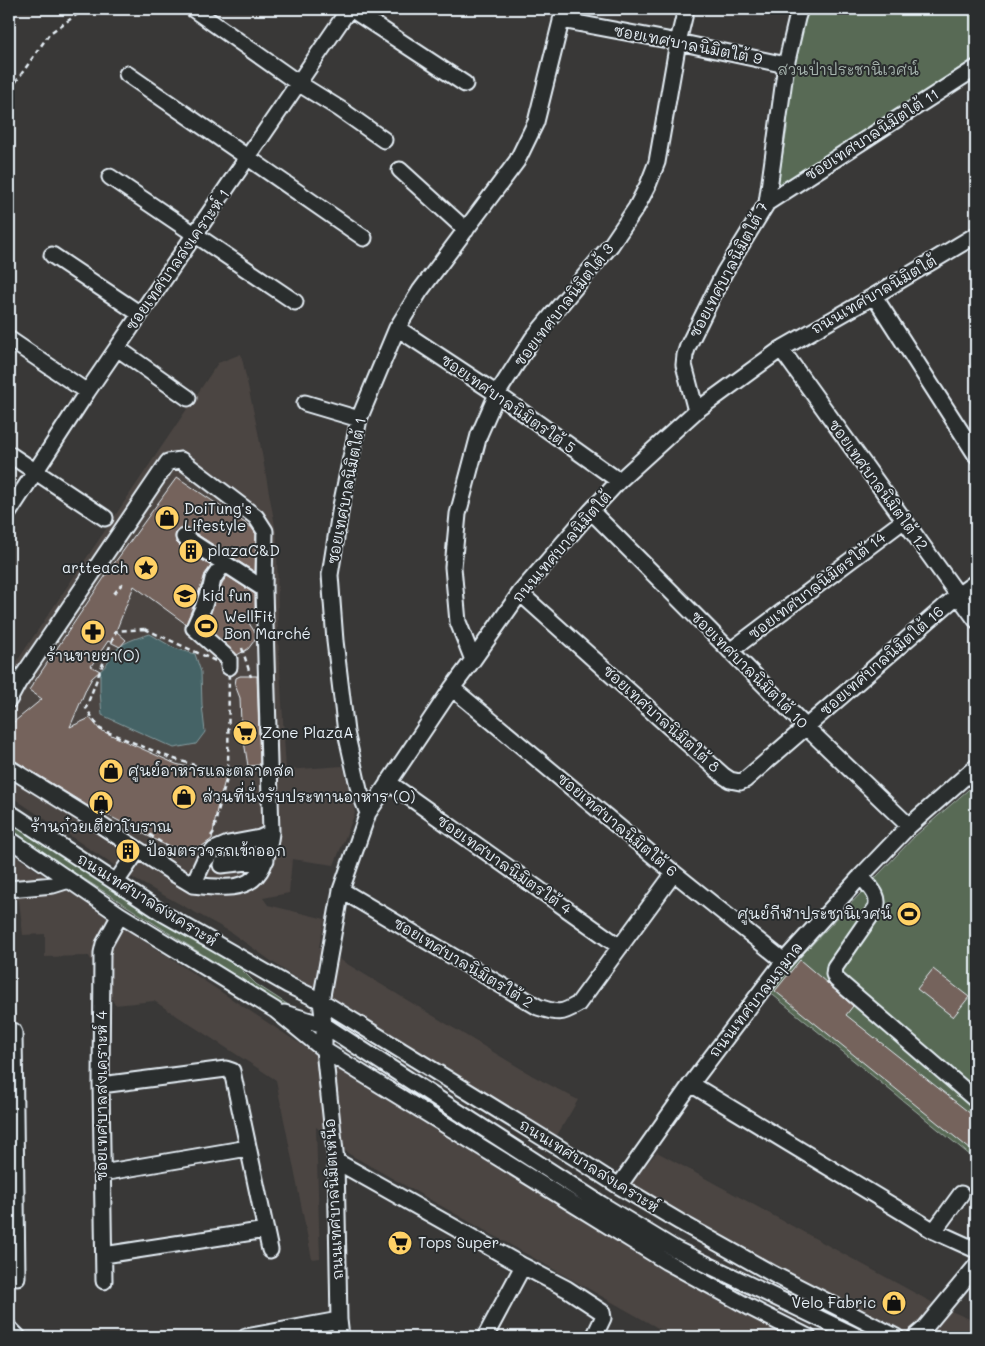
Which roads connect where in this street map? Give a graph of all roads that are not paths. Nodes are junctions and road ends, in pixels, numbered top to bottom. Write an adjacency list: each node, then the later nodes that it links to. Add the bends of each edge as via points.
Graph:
1 (193, 9): 10 (street)
2 (350, 9): 10 (street, ซอยเทศบาลสงเคราะห์ 1); 11 (street)
3 (686, 9): 6 (street, ซอยเทศบาลนิมิตใต้ 3)
4 (800, 9): 7 (street, ซอยเทศบาลนิมิตใต้ 7)
5 (562, 14): 6 (street, ซอยเทศบาลนิมิตใต้ 9); 17 (street, ซอยเทศบาลนิมิตใต้ 1, via 536,122 517,161)
6 (678, 42): 7 (street, ซอยเทศบาลนิมิตใต้ 9); 30 (street, ซอยเทศบาลนิมิตใต้ 3, via 657,162 648,185 611,245 533,338)
7 (786, 65): 16 (street, ซอยเทศบาลนิมิตใต้ 7)
8 (976, 68): 16 (street, ซอยเทศบาลนิมิตใต้ 11)
9 (127, 74): 13 (street)
10 (298, 83): 12 (street); 13 (street, ซอยเทศบาลสงเคราะห์ 1)
11 (465, 84)
12 (384, 140)
13 (248, 158): 18 (street, ซอยเทศบาลสงเคราะห์ 1); 20 (street)
14 (400, 170): 17 (street)
15 (110, 177): 18 (street)
16 (767, 203): 33 (street, ซอยเทศบาลนิมิตใต้ 7, via 724,273 688,346 684,365)
17 (466, 230): 25 (street, ซอยเทศบาลนิมิตใต้ 1)
18 (194, 235): 23 (street); 24 (street, ซอยเทศบาลสงเคราะห์ 1)
19 (976, 235): 22 (street, ถนนเทศบาลนิมิตใต้)
20 (364, 238)
21 (52, 256): 24 (street)
22 (874, 296): 28 (street, ถนนเทศบาลนิมิตใต้); 36 (street)
23 (295, 302)
24 (140, 314): 27 (street, ซอยเทศบาลสงเคราะห์ 1)
25 (397, 328): 30 (street, ซอยเทศบาลนิมิตรใต้ 5); 34 (street, ซอยเทศบาลนิมิตใต้ 1)
26 (9, 339): 29 (street)
27 (116, 348): 29 (street, ซอยเทศบาลสงเคราะห์ 1); 31 (street)
28 (781, 349): 33 (street, ถนนเทศบาลนิมิตใต้); 42 (street, ซอยเทศบาลนิมิตใต้ 12)
29 (87, 392): 37 (street, ซอยเทศบาลสงเคราะห์ 1)
30 (497, 394): 38 (street, ซอยเทศบาลนิมิตรใต้ 5); 51 (street, ซอยเทศบาลนิมิตใต้ 3, via 479,435 458,514 453,567 458,622)
31 (188, 398)
32 (305, 402): 34 (street)
33 (696, 411): 38 (street, ถนนเทศบาลนิมิตใต้)
34 (359, 419): 60 (street, ซอยเทศบาลนิมิตใต้ 1, via 340,506 330,576 346,732)
35 (9, 454): 37 (street)
36 (976, 455)
37 (36, 472): 40 (street, ซอยเทศบาลสงเคราะห์ 1); 41 (street)
38 (619, 481): 39 (street, ถนนเทศบาลนิมิตใต้)
39 (591, 511): 47 (street, ถนนเทศบาลนิมิตใต้); 50 (street, ซอยเทศบาลนิมิตใต้ 10)
40 (9, 512)
41 (105, 518)
42 (903, 520): 48 (street, ซอยเทศบาลนิมิตใต้ 12); 50 (street, ซอยเทศบาลนิมิตรใต้ 14)
43 (184, 537): 44 (street)
44 (224, 563): 46 (street); 52 (street, via 194,628 229,659)
45 (976, 582): 48 (street, ซอยเทศบาลนิมิตใต้ 16)
46 (264, 590): 54 (street, via 265,531 256,517 181,460 168,462); 62 (street)
47 (520, 593): 51 (street, ถนนเทศบาลนิมิตใต้); 55 (street, ซอยเทศบาลนิมิตใต้ 8, via 730,780 745,780)
48 (958, 594): 49 (street, ซอยเทศบาลนิมิตใต้ 12); 55 (street, ซอยเทศบาลนิมิตใต้ 16)
49 (976, 620)
50 (730, 651): 55 (street, ซอยเทศบาลนิมิตใต้ 10)
51 (473, 660): 53 (street, ถนนเทศบาลนิมิตใต้)
52 (229, 667)
53 (452, 688): 58 (street, ถนนเทศบาลนิมิตใต้); 67 (street, ซอยเทศบาลนิมิตใต้ 6)
54 (9, 700)
55 (806, 727): 61 (street, ซอยเทศบาลนิมิตใต้ 10)
56 (9, 768): 64 (street)
57 (976, 768): 61 (street, ถนนเทศบาลนฤมาล)
58 (388, 782): 60 (street, ถนนเทศบาลนิมิตใต้); 75 (street, ซอยเทศบาลนิมิตรใต้ 4)
59 (9, 812): 70 (street, ถนนเทศบาลสงเคราะห์)
60 (368, 814): 73 (street, ถนนเทศบาลนิมิตใต้)
61 (909, 826): 68 (street, ถนนเทศบาลนฤมาล)
62 (272, 833): 65 (street); 71 (street, via 214,850 204,860)
63 (9, 839): 69 (street, ถนนเทศบาลสงเคราะห์)
64 (138, 850): 70 (street); 71 (street)
65 (266, 860): 66 (street); 71 (street, via 258,876 238,886)
66 (221, 865)
67 (674, 873): 75 (street, ซอยเทศบาลนิมิตรใต้ 2); 76 (street, ซอยเทศบาลนิมิตใต้ 6)
68 (861, 876): 76 (street, ถนนเทศบาลนฤมาล); 86 (street, via 878,898 878,903 835,967 836,979)
69 (70, 880): 72 (street); 74 (street, ถนนเทศบาลสงเคราะห์)
70 (116, 882): 77 (street, ถนนเทศบาลสงเคราะห์, via 164,914)
71 (193, 885)
72 (9, 889)
73 (341, 890): 75 (street, ซอยเทศบาลนิมิตรใต้ 2, via 538,1007 556,1012 578,1004); 78 (street, ถนนเทศบาลนิมิตใต้)
74 (120, 915): 79 (street, ถนนเทศบาลสงเคราะห์); 84 (street, ซอยเทศบาลสงเคราะห์ 4, via 102,953)
75 (620, 947)
76 (784, 961): 83 (street, ถนนเทศบาลนฤมาล)
77 (288, 985): 78 (street, ถนนเทศบาลสงเคราะห์); 80 (street, ถนนเทศบาลสงเคราะห์)
78 (321, 1001): 80 (street, ถนนเทศบาลนิมิตเหนือ); 90 (street, ถนนเทศบาลสงเคราะห์)
79 (275, 1010): 80 (street, ถนนเทศบาลสงเคราะห์); 82 (street, ถนนเทศบาลสงเคราะห์)
80 (324, 1025): 82 (street, ถนนเทศบาลนิมิตเหนือ); 109 (street, ถนนเทศบาลสงเคราะห์, via 675,1249)
81 (9, 1030): 85 (street, via 14,1033)
82 (324, 1050): 88 (street, ถนนเทศบาลนิมิตเหนือ); 108 (street, ถนนเทศบาลสงเคราะห์, via 667,1262)
83 (691, 1084): 90 (street, ถนนเทศบาลนฤมาล); 93 (street)
84 (101, 1085): 87 (street, via 230,1070); 89 (street, ซอยเทศบาลสงเคราะห์ 4)
85 (11, 1090): 99 (street)
86 (976, 1100)
87 (248, 1148): 89 (street); 92 (street)
88 (336, 1161): 97 (street); 101 (street, ถนนเทศบาลนิมิตเหนือ)
89 (102, 1173): 96 (street, ซอยเทศบาลสงเคราะห์ 4)
90 (619, 1186): 110 (street, ถนนเทศบาลสงเคราะห์, via 764,1269)
91 (962, 1194): 93 (street)
92 (266, 1230): 94 (street); 96 (street)
93 (934, 1231): 95 (street)
94 (270, 1250)
95 (976, 1250)
96 (104, 1255): 100 (street, ซอยเทศบาลสงเคราะห์ 4)
97 (523, 1266): 106 (street); 107 (street, via 568,1289 602,1312 603,1318)
98 (976, 1266): 111 (street)
99 (16, 1277)
100 (104, 1281)
101 (339, 1320): 104 (street); 105 (street, ถนนเทศบาลนิมิตเหนือ)
102 (9, 1328): 103 (street)
103 (18, 1337)
104 (246, 1337)
105 (341, 1337)
106 (485, 1337)
107 (594, 1337)
108 (808, 1337)
109 (858, 1337)
110 (896, 1337)
111 (915, 1337)

